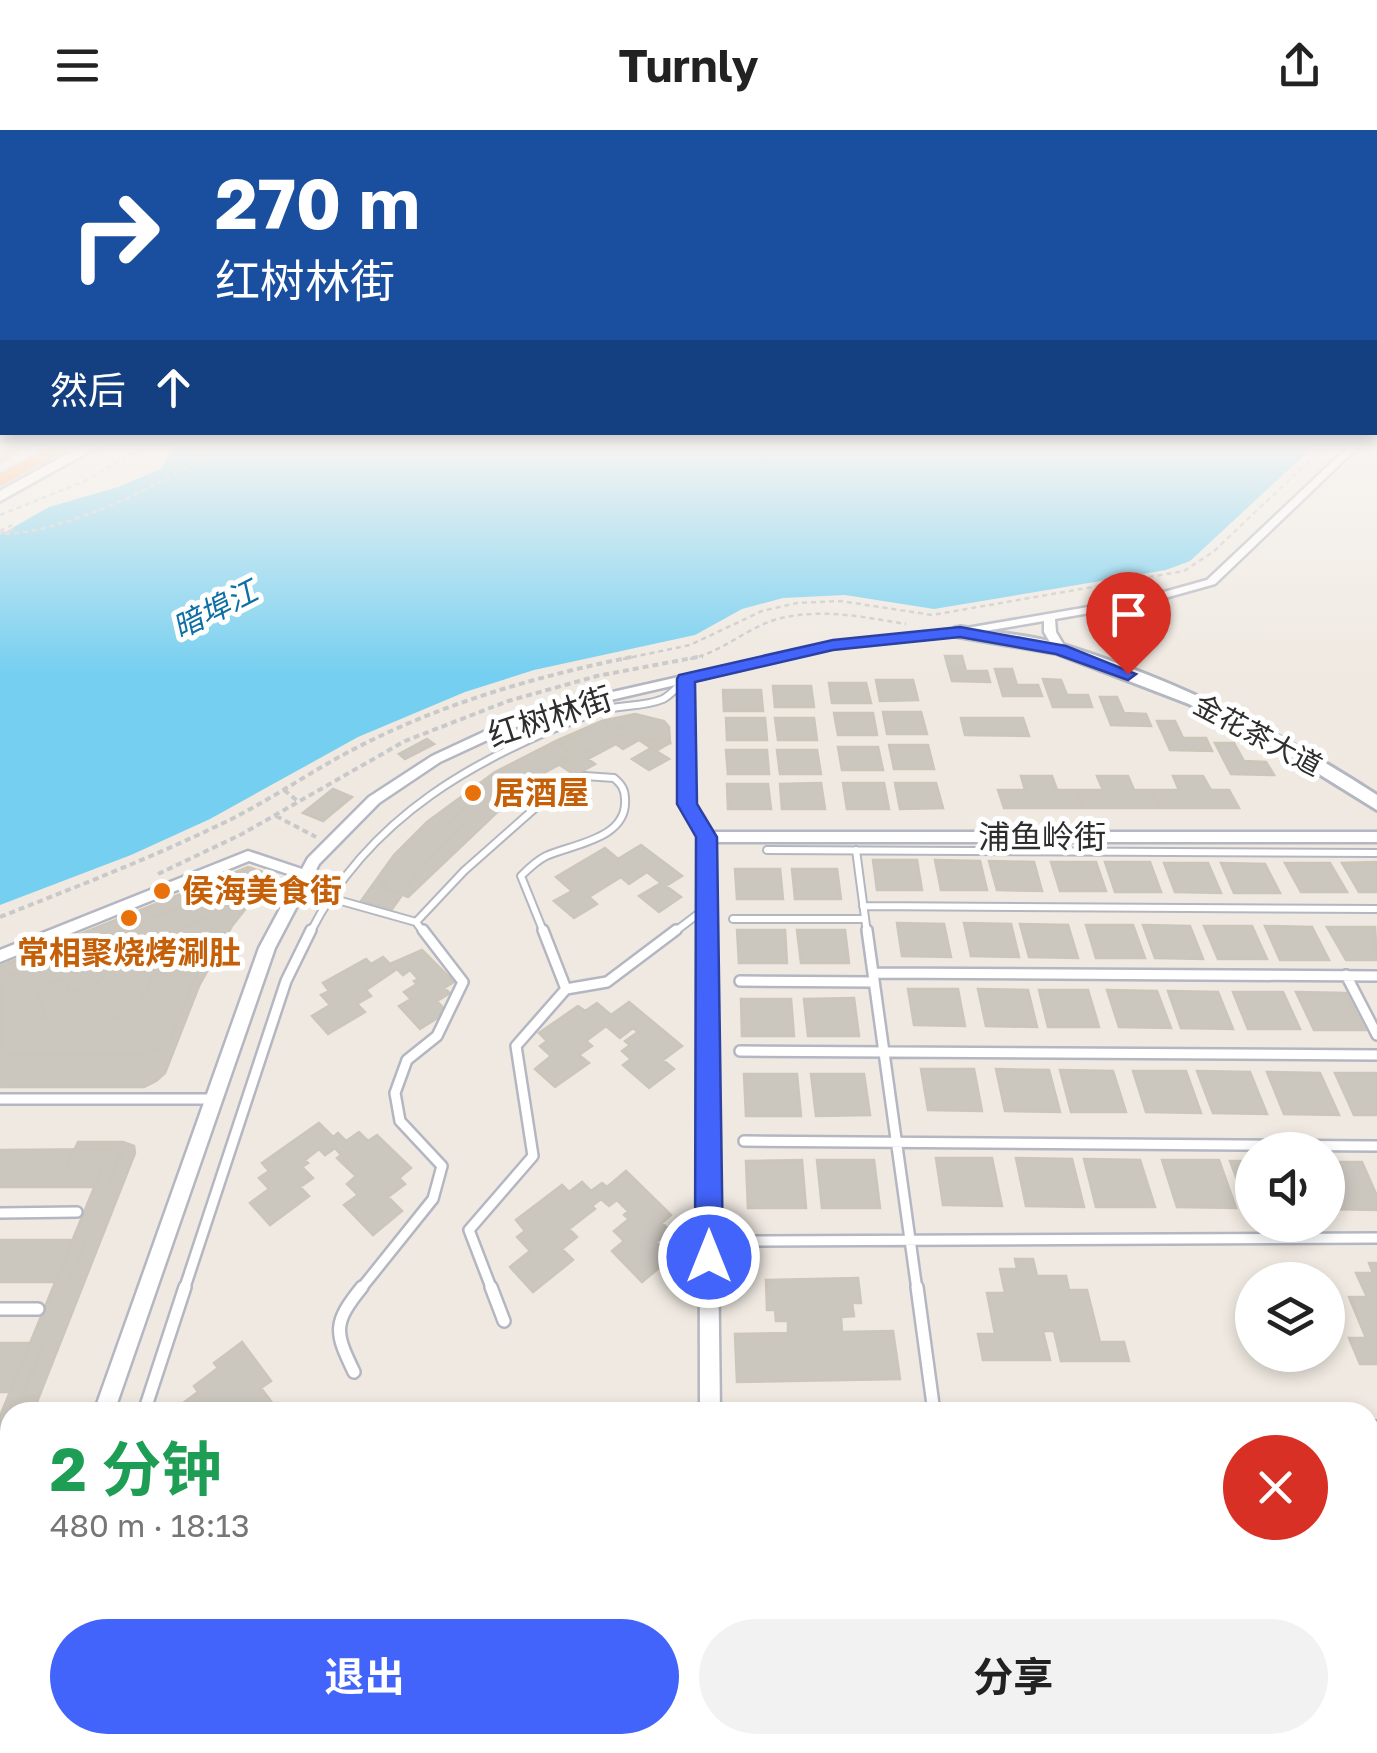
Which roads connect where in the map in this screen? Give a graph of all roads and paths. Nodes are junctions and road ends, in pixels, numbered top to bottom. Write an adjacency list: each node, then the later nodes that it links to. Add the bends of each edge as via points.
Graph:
1 (0, 522): 4 (path, via 12,525)
2 (57, 522): 4 (path, via 10,536 5,534 13,530)
3 (1275, 522): 6 (street, 红树林街, via 1211,582)
4 (0, 532)
5 (907, 612): 7 (path)
6 (1050, 617): 8 (street, 红树林街); 9 (street)
7 (901, 623)
8 (960, 632): 9 (street, 金花茶大道); 10 (street, 红树林街, via 833,645)
9 (1060, 649): 13 (street, 金花茶大道, via 1195,700 1297,752)
10 (686, 679): 16 (street, via 687,804); 17 (street, 红树林街, via 586,702 436,759 374,800); 22 (lane, via 662,699 604,708 480,761 425,795 375,840)
11 (284, 790): 12 (path)
12 (298, 802)
13 (1377, 804)
14 (274, 816): 17 (path)
15 (1377, 836): 16 (street, 浦鱼岭街)
16 (706, 837): 24 (street)
17 (330, 843): 21 (street, 红树林街)
18 (767, 850): 19 (lane)
19 (856, 850): 20 (lane); 23 (lane)
20 (1377, 853)
21 (299, 881): 22 (lane); 29 (street, via 248,856); 40 (street, 红树林街, via 267,948)
22 (328, 897): 28 (lane); 54 (lane, via 286,981)
23 (863, 906): 25 (lane); 27 (lane)
24 (707, 908): 34 (lane, via 607,982); 55 (street)
25 (1377, 909)
26 (733, 919): 27 (lane)
27 (865, 919): 32 (lane)
28 (416, 922): 34 (lane, via 544,797 569,780 610,776 625,796 624,812 608,830 580,847 531,861 520,876); 52 (lane, via 464,982 437,1036 407,1060 395,1093 400,1121 442,1166 433,1198 340,1314 338,1339)
29 (0, 956)
30 (1346, 975): 31 (lane); 32 (lane); 35 (lane)
31 (1377, 976)
32 (873, 977): 33 (lane); 37 (lane)
33 (740, 981)
34 (566, 989): 51 (lane, via 516,1046 533,1156 469,1230)
35 (1377, 1035)
36 (740, 1051): 37 (lane)
37 (884, 1052): 38 (lane); 42 (lane)
38 (1377, 1055)
39 (0, 1099): 40 (lane)
40 (214, 1099): 53 (street, 红树林街)
41 (744, 1142): 42 (lane)
42 (896, 1142): 43 (lane); 48 (lane)
43 (1377, 1146)
44 (0, 1212): 45 (lane)
45 (76, 1212)
46 (1377, 1238): 48 (lane)
47 (753, 1240): 48 (lane)
48 (910, 1241): 56 (lane)
49 (0, 1309): 50 (lane)
50 (38, 1309)
51 (504, 1322)
52 (354, 1372)
53 (108, 1402)
54 (147, 1402)
55 (710, 1402)
56 (933, 1402)

